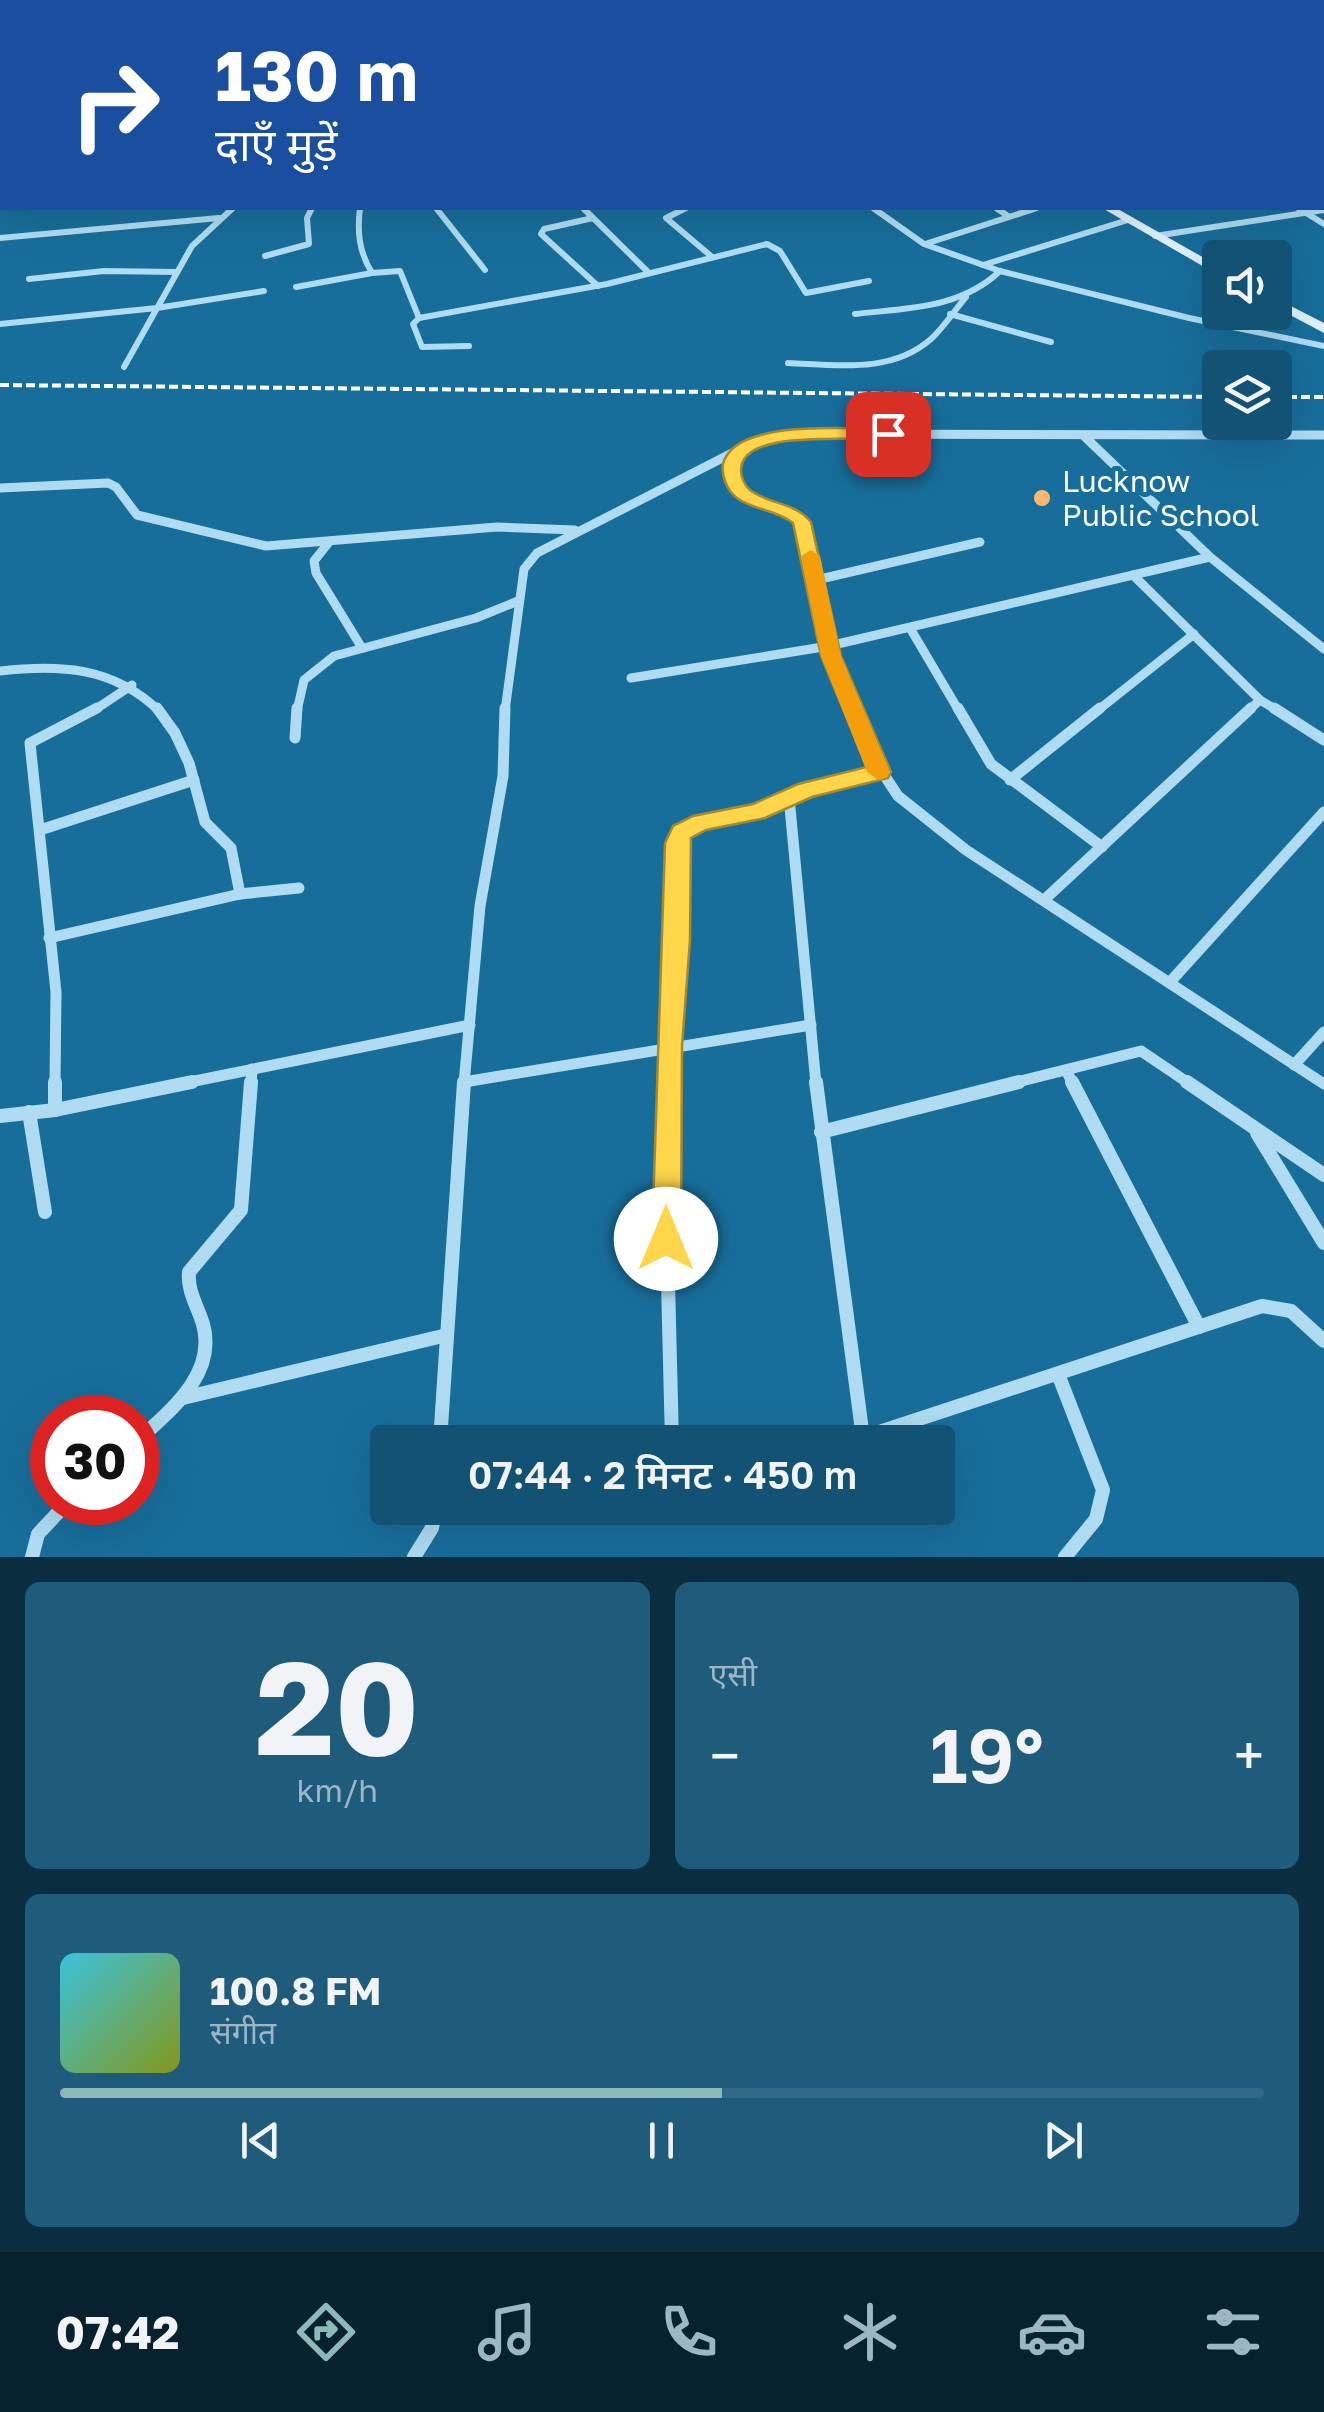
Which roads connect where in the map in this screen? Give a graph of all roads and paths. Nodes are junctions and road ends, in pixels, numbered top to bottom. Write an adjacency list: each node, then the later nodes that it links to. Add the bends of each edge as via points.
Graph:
1 (230, 210): 15 (street)
2 (311, 210): 22 (street, via 309,244)
3 (360, 210): 29 (street, via 359,250)
4 (438, 210): 26 (street)
5 (585, 210): 16 (street)
6 (682, 210): 23 (street, via 666,218)
7 (876, 210): 21 (street)
8 (999, 210): 14 (street)
9 (1029, 210): 14 (street)
10 (1111, 210): 17 (street)
11 (1301, 210): 13 (street)
12 (1324, 210): 13 (street)
13 (1307, 214): 18 (street); 19 (street)
14 (1008, 216): 21 (street)
15 (219, 218): 20 (street); 28 (street)
16 (593, 218): 30 (street); 33 (street, via 540,234)
17 (1128, 220): 19 (street); 25 (street)
18 (1324, 224)
19 (1155, 236): 24 (street)
20 (0, 238)
21 (924, 244): 25 (street)
22 (265, 256)
23 (711, 256): 30 (street); 32 (street, via 772,246 810,294)
24 (1202, 262)
25 (982, 265): 27 (street)
26 (484, 270)
27 (1000, 271): 36 (street); 46 (street)
28 (177, 272): 31 (street); 37 (street)
29 (372, 273): 34 (street); 41 (street, via 400,271)
30 (649, 273): 33 (street)
31 (29, 279)
32 (869, 281)
33 (598, 286): 41 (street)
34 (296, 287)
35 (264, 291): 37 (street)
36 (966, 297): 39 (street); 40 (street)
37 (157, 308): 42 (street); 48 (street)
38 (1292, 311): 43 (street)
39 (856, 314)
40 (950, 314): 44 (street); 47 (street, via 929,342 898,360)
41 (418, 318): 45 (street, via 413,324 422,347)
42 (0, 324)
43 (1324, 329)
44 (1051, 342)
45 (468, 346)
46 (1324, 346)
47 (788, 364)
48 (124, 367)
49 (1083, 435): 50 (street); 51 (street, via 786,434); 56 (street)
50 (1324, 435)
51 (739, 450): 53 (street); 58 (street, via 732,460 736,486 798,517)
52 (0, 488): 54 (street, via 108,483 130,509 152,520 266,546)
53 (576, 530): 54 (street, via 497,528); 59 (street, via 528,561)
54 (328, 542): 63 (street, via 314,562 316,574)
55 (980, 542): 58 (street)
56 (1210, 557): 57 (street); 64 (street)
57 (1133, 575): 60 (street); 61 (street)
58 (816, 580): 62 (street)
59 (518, 601): 63 (street); 83 (street, via 502,787 481,901)
60 (910, 628): 62 (street); 73 (street, via 983,753)
61 (1194, 634): 68 (street); 73 (street)
62 (829, 646): 66 (street); 71 (street)
63 (362, 648): 69 (street, via 304,675)
64 (1324, 649)
65 (0, 671): 67 (street, via 98,671)
66 (630, 678)
67 (132, 685): 72 (street, via 172,728); 76 (street, via 30,744)
68 (1260, 700): 70 (street); 77 (street)
69 (295, 738)
70 (1324, 740)
71 (880, 772): 74 (street); 80 (street, via 920,817)
72 (194, 780): 76 (street); 79 (street, via 206,824 228,840)
73 (1010, 780): 77 (street)
74 (789, 798): 84 (street); 86 (street, via 682,832)
75 (1323, 813): 82 (street)
76 (40, 830): 81 (street)
77 (1102, 847): 80 (street)
78 (299, 888): 79 (street)
79 (240, 894): 81 (street)
80 (1044, 900): 82 (street)
81 (48, 938): 92 (street, via 56,992)
82 (1171, 981): 87 (street)
83 (470, 1025): 88 (street); 90 (street)
84 (811, 1025): 86 (street); 96 (street)
85 (1324, 1032): 87 (street)
86 (669, 1046): 90 (street); 107 (street)
87 (1294, 1064): 91 (street)
88 (252, 1070): 92 (street); 104 (street, via 241,1210 187,1274 208,1348)
89 (1066, 1070): 95 (street, via 1141,1051); 96 (street); 100 (street)
90 (464, 1082): 101 (street)
91 (1324, 1084)
92 (54, 1110): 93 (street)
93 (28, 1112): 94 (street); 98 (street)
94 (0, 1116)
95 (1254, 1130): 97 (street); 99 (street)
96 (821, 1132): 108 (street)
97 (1324, 1175)
98 (45, 1212)
99 (1324, 1244)
100 (1199, 1327): 102 (street, via 1278,1306); 103 (street)
101 (447, 1336): 104 (street); 106 (street)
102 (1324, 1341)
103 (1058, 1374): 109 (street); 112 (street, via 1103,1490 1093,1526)
104 (183, 1398): 105 (street)
105 (160, 1419)
106 (441, 1425)
107 (672, 1425)
108 (854, 1425)
109 (902, 1425)
110 (46, 1525): 113 (street)
111 (433, 1525): 114 (street)
112 (1068, 1556)
113 (32, 1557)
114 (414, 1557)

